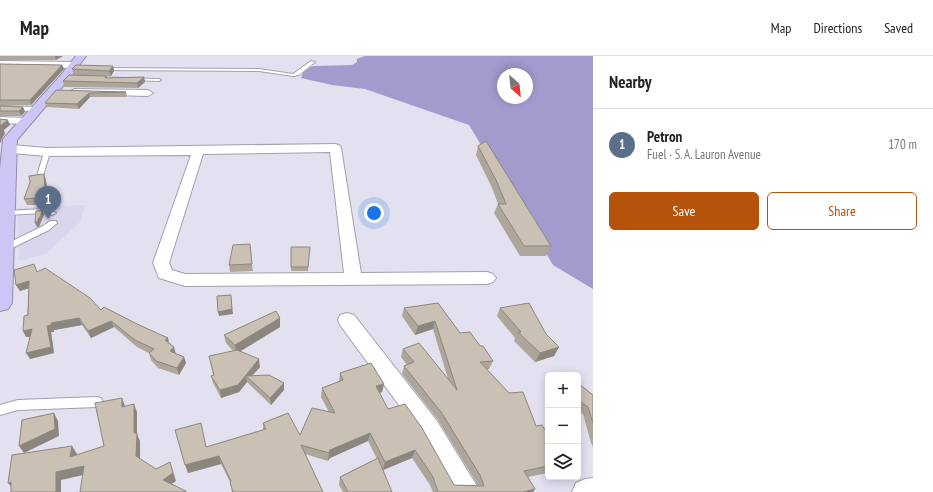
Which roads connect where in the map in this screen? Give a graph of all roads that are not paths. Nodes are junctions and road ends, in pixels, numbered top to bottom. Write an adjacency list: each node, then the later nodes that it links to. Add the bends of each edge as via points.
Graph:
1 (18, 56): 3 (street)
2 (313, 62): 4 (lane, via 293,75 259,70)
3 (2, 64): 5 (street)
4 (94, 68)
5 (74, 69): 8 (highway)
6 (91, 78): 7 (lane)
7 (159, 80)
8 (52, 91): 9 (street); 11 (highway)
9 (148, 93)
10 (0, 108): 11 (lane)
11 (31, 115): 12 (street); 15 (highway, via 10,139)
12 (0, 120)
13 (198, 151): 14 (street); 22 (street, via 335,148); 22 (street, via 161,263 165,274 185,280)
14 (47, 152): 15 (street); 16 (lane)
15 (6, 157): 17 (highway)
16 (40, 176)
17 (5, 213): 18 (lane); 20 (highway)
18 (52, 213)
19 (53, 223): 20 (lane)
20 (2, 250): 23 (highway)
21 (487, 278): 22 (street)
22 (353, 280)
23 (0, 303)
24 (346, 320): 28 (street, via 429,428)
25 (97, 402): 26 (lane, via 18,405)
26 (0, 410)
27 (593, 491): 29 (street)
28 (466, 492)
29 (585, 492)

